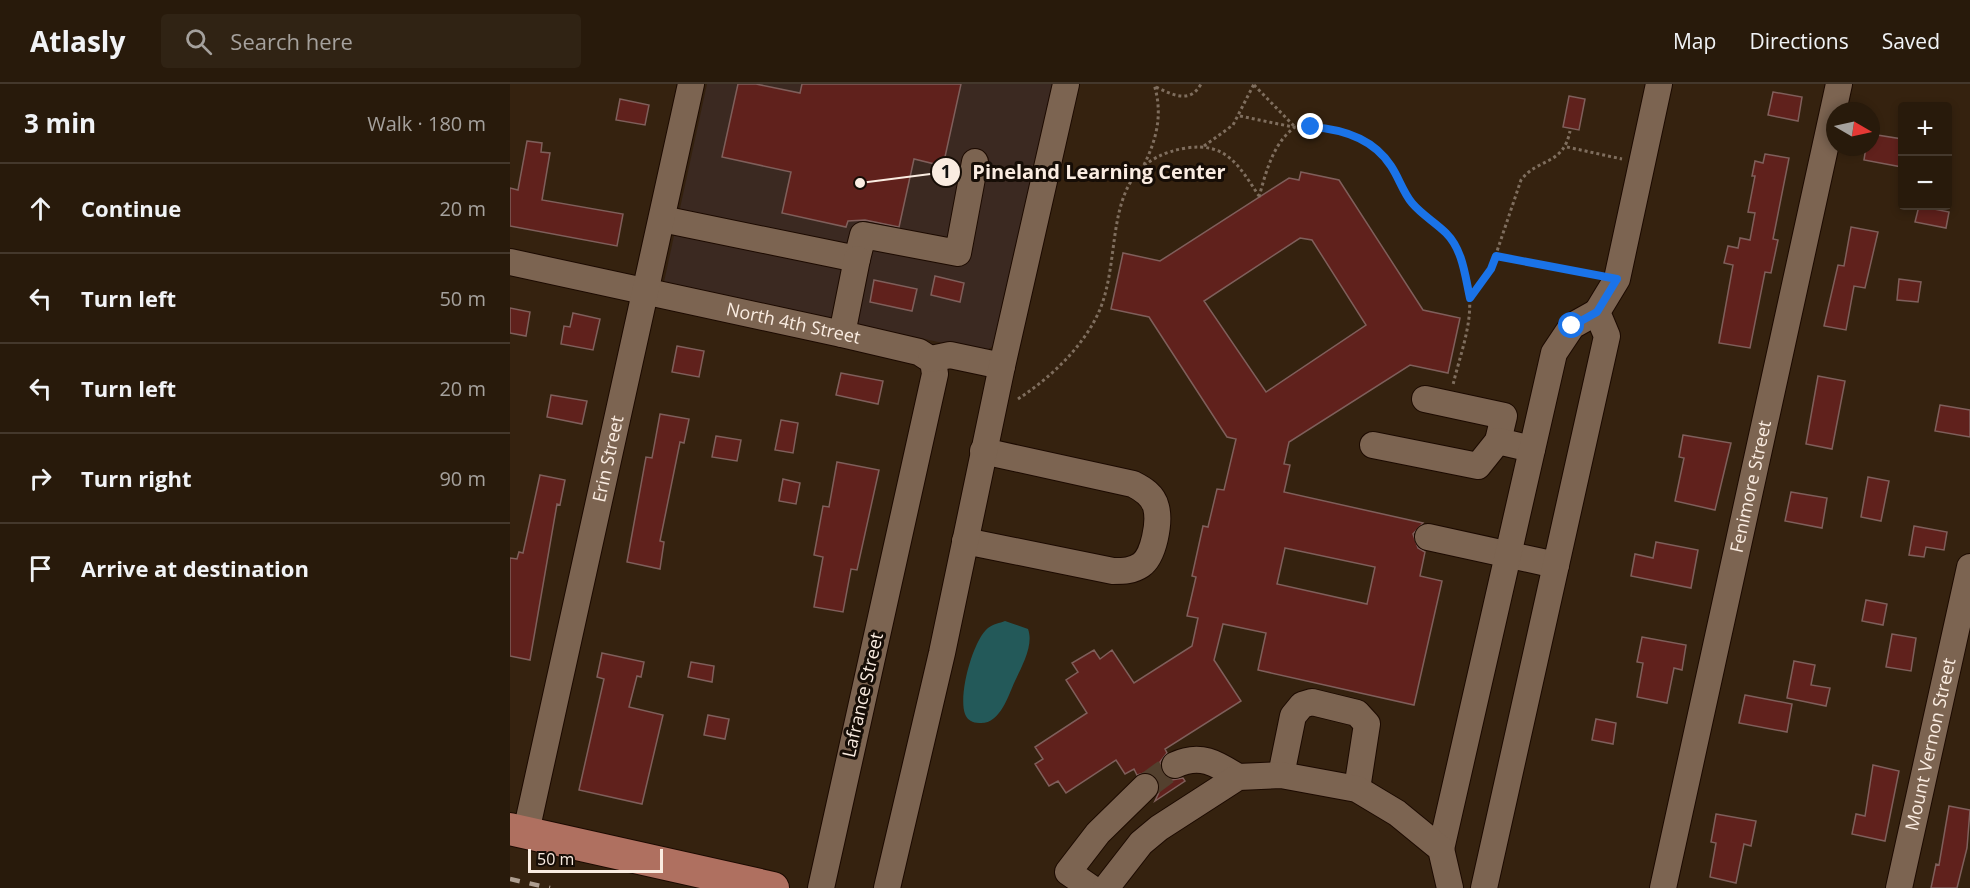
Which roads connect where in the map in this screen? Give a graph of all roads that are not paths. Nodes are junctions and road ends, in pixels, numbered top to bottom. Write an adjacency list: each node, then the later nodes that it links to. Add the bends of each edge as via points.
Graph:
1 (691, 84): 6 (street, Erin Street)
2 (1066, 84): 13 (street)
3 (1659, 84): 10 (street, via 1617,279)
4 (1839, 84): 38 (street, Fenimore Street)
5 (975, 162): 7 (street, via 958,253 863,235)
6 (662, 219): 7 (street); 9 (street, Erin Street)
7 (857, 259): 11 (street)
8 (510, 262): 9 (street, North 4th Street)
9 (646, 291): 11 (street, North 4th Street); 29 (street, Erin Street)
10 (1597, 312): 17 (street, via 1572,326 1554,353); 22 (street, via 1607,336)
11 (842, 334): 12 (street, North 4th Street, via 920,352)
12 (931, 359): 13 (street, via 950,355); 32 (street, Lafrance Street, via 935,374)
13 (1002, 366): 18 (street)
14 (1437, 401): 15 (street, via 1504,416)
15 (1498, 441): 16 (street, via 1479,466); 17 (street)
16 (1373, 445)
17 (1532, 449): 21 (street)
18 (983, 451): 20 (street); 20 (street, via 1133,484 1146,491 1156,507 1156,528 1143,563 1130,570 1113,571)
19 (1428, 537): 21 (street)
20 (965, 541): 33 (street)
21 (1508, 554): 22 (street); 30 (street)
22 (1556, 565): 37 (street)
23 (1970, 567): 39 (street, Mount Vernon Street)
24 (1175, 765): 26 (street, via 1187,759 1209,760)
25 (1281, 775): 26 (street); 27 (street); 27 (street, via 1293,716 1302,705 1312,702 1357,713 1366,724)
26 (1238, 777): 28 (street)
27 (1357, 789): 30 (street, via 1397,813)
28 (1159, 828): 34 (street, via 1138,793 1098,833 1068,872); 35 (street, via 1141,843)
29 (518, 830): 31 (main road)
30 (1441, 849): 36 (street)
31 (773, 888)
32 (821, 888)
33 (887, 888)
34 (1091, 888)
35 (1106, 888)
36 (1450, 888)
37 (1484, 888)
38 (1663, 888)
39 (1899, 888)

